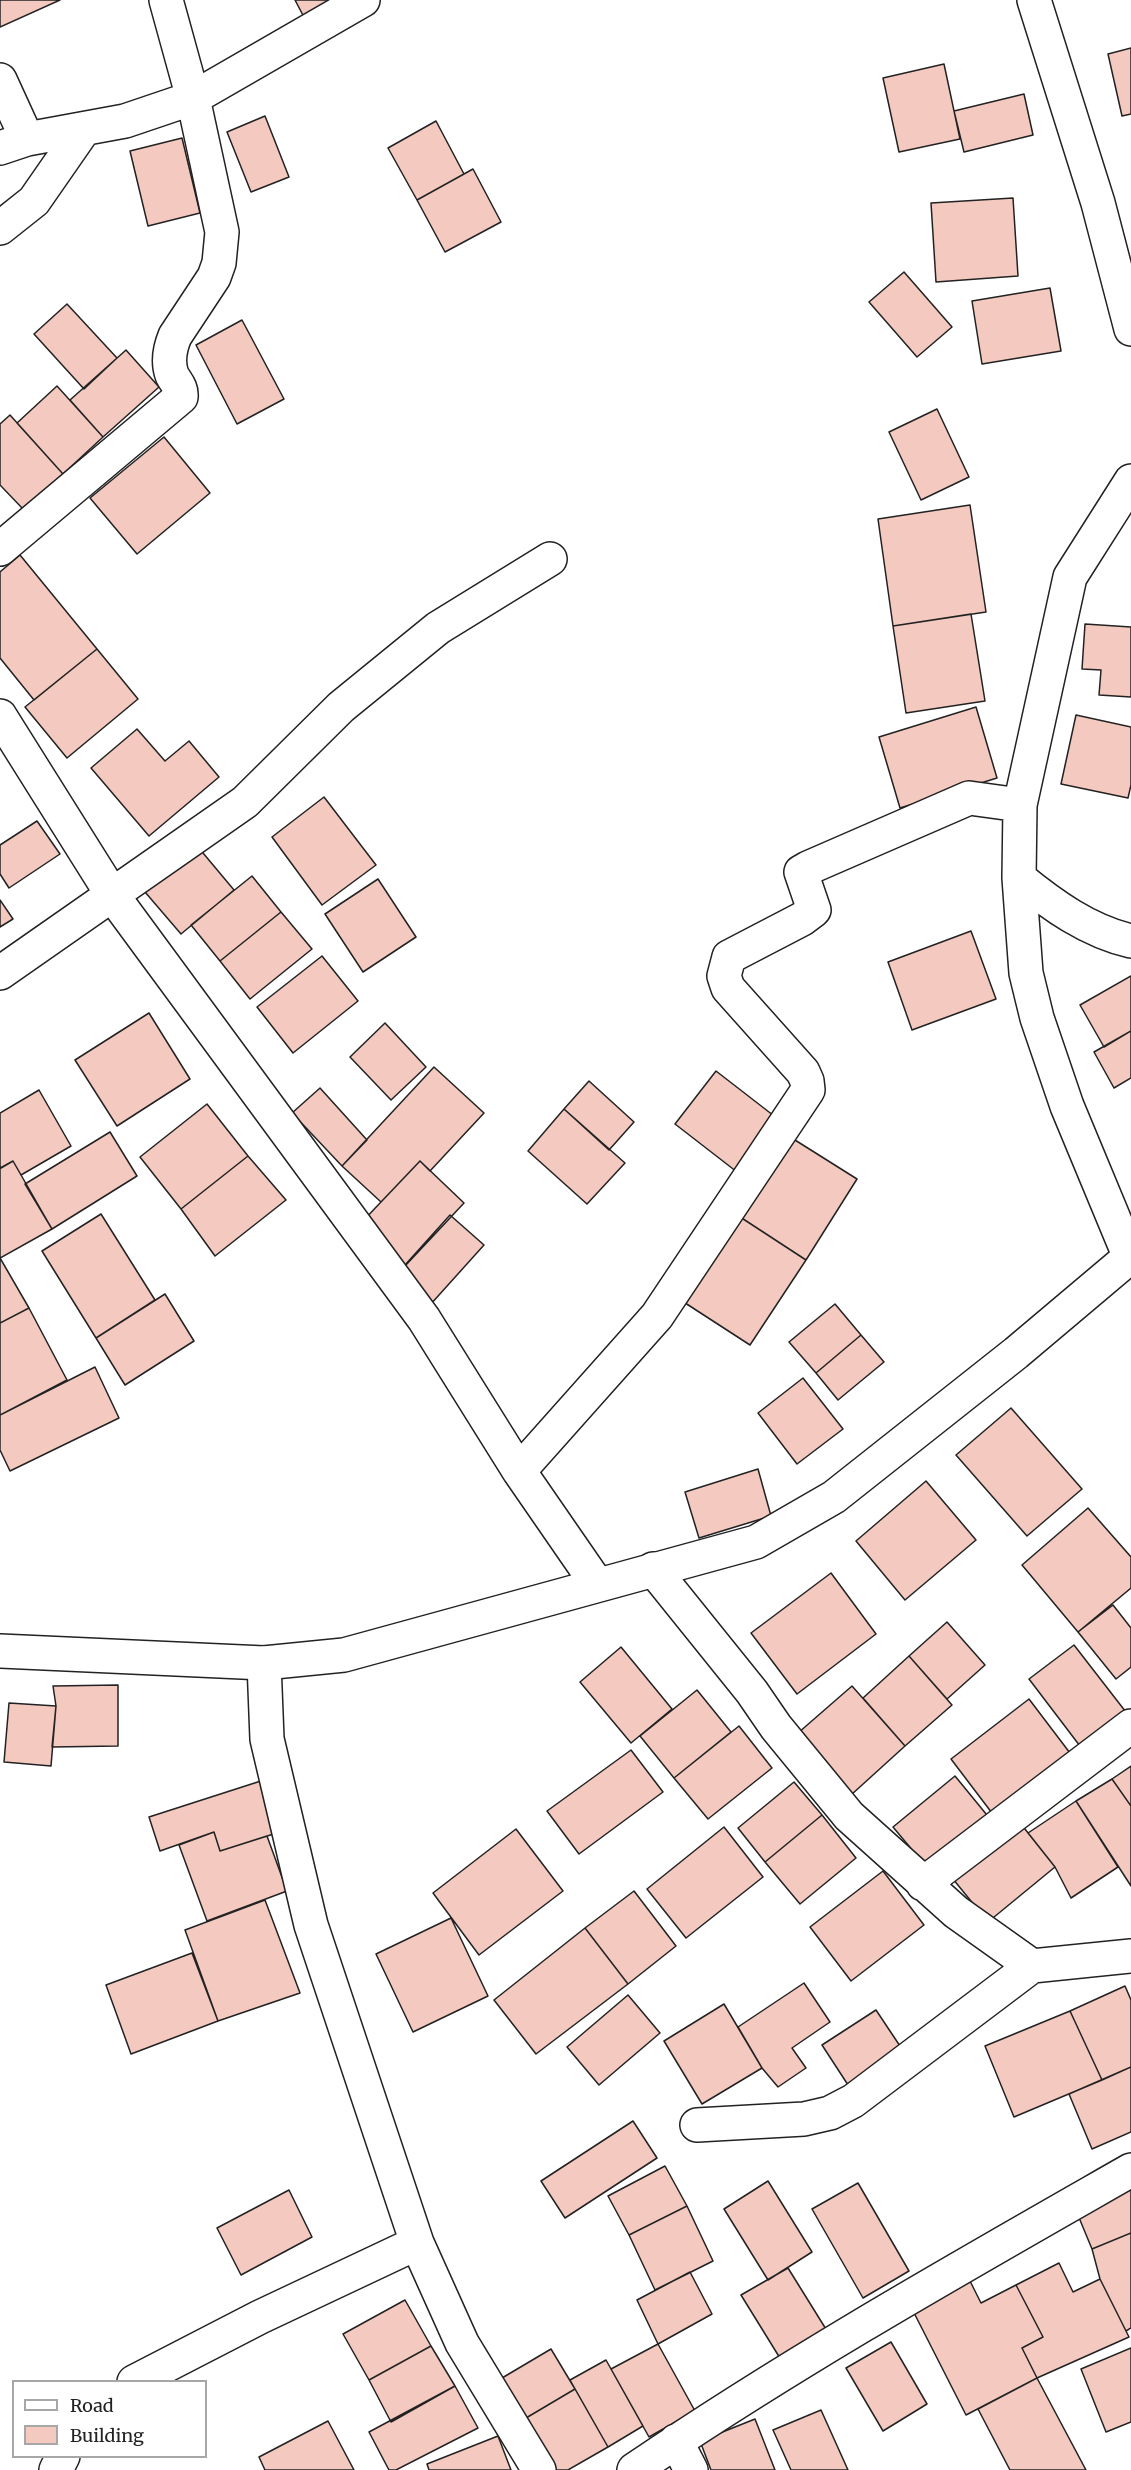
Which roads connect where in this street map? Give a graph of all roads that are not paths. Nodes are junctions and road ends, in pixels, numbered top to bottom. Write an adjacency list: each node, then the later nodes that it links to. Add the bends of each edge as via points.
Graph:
1 (166, 0): 5 (street)
2 (363, 0): 5 (street)
3 (1034, 0): 9 (street, via 1098,203)
4 (0, 80): 7 (street)
5 (193, 98): 6 (street, via 125,122); 11 (street, via 222,232 214,277 171,345 170,365 181,387 181,397)
6 (84, 129): 7 (street); 8 (street, via 34,201)
7 (13, 143)
8 (0, 228)
9 (1131, 329)
10 (1131, 481): 14 (street, via 1070,577)
11 (0, 549)
12 (550, 559): 16 (street, via 438,628 341,706 245,802)
13 (0, 716): 16 (street)
14 (1020, 805): 15 (street); 20 (street, via 969,798 808,867 801,873 814,910 729,957 724,976 728,988 803,1072 808,1090 657,1316)
15 (1019, 878): 17 (street, via 1049,903 1106,935); 19 (street, via 1026,973 1037,1018 1067,1106)
16 (113, 896): 18 (street); 20 (street, via 424,1319)
17 (1131, 941)
18 (0, 973)
19 (1131, 1258): 21 (street, via 834,1497 756,1542)
20 (519, 1471): 22 (street)
21 (653, 1569): 22 (street); 26 (street, via 849,1816)
22 (597, 1584): 24 (street, via 344,1655)
23 (0, 1651): 24 (street)
24 (264, 1663): 31 (street, via 267,1739 311,1925)
25 (1131, 1726): 26 (street)
26 (923, 1884): 28 (street)
27 (1131, 1956): 28 (street)
28 (1032, 1966): 29 (street, via 853,2101 830,2113 804,2119)
29 (697, 2125)
30 (1131, 2170): 33 (street, via 863,2324)
31 (417, 2243): 32 (street); 34 (street, via 462,2343)
32 (138, 2380)
33 (676, 2441): 35 (street); 36 (street)
34 (539, 2470)
35 (634, 2470)
36 (691, 2470)

